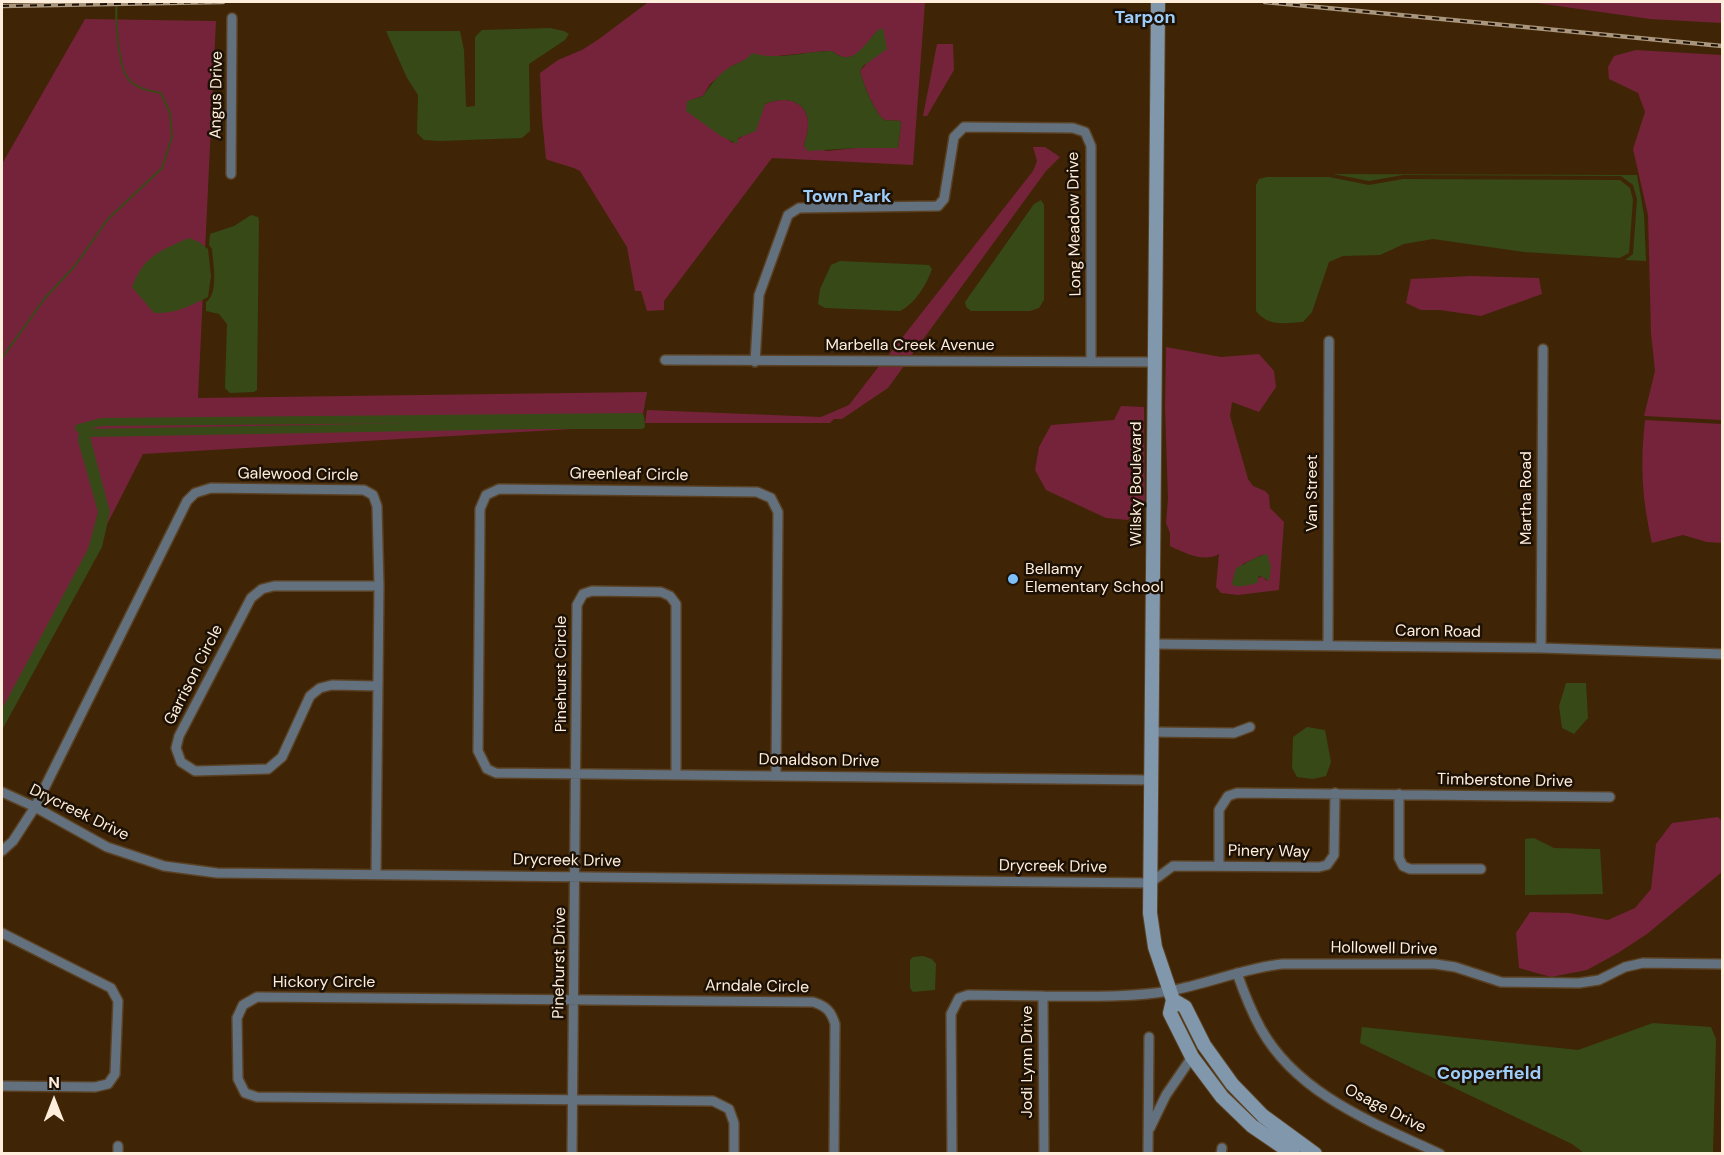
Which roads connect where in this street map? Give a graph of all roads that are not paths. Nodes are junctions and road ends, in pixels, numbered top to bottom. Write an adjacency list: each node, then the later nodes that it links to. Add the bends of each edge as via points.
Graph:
1 (1158, 2): 9 (main road, Wilsky Boulevard)
2 (232, 18): 3 (street, Angus Drive)
3 (231, 174)
4 (1329, 341): 12 (street, Van Street)
5 (1543, 349): 13 (street, Martha Road)
6 (665, 360): 8 (street, Marbella Creek Avenue)
7 (1091, 360): 8 (street, Marbella Creek Avenue); 8 (street, Long Meadow Drive, via 1090,146 1085,132 1073,128 964,127 954,136 944,200 938,206 799,208 788,215 759,295); 9 (street, Marbella Creek Avenue)
8 (755, 362)
9 (1154, 362): 11 (main road, Wilsky Boulevard)
10 (379, 586): 15 (street, Galewood Circle); 15 (street, Garrison Circle, via 274,586 251,598 176,748 181,762 195,771 268,769 282,757 310,696 320,688); 27 (street, Galewood Circle, via 374,495 364,490 328,489 211,488 195,493 187,501)
11 (1152, 644): 12 (street, Caron Road); 17 (main road, Wilsky Boulevard)
12 (1328, 646): 13 (street, Caron Road)
13 (1541, 648): 14 (street, Caron Road)
14 (1722, 654)
15 (378, 686): 31 (street, Galewood Circle)
16 (1250, 727): 17 (street, via 1234,733)
17 (1152, 732): 22 (main road, Wilsky Boulevard)
18 (487, 769): 19 (street, Donaldson Drive); 21 (street, Greenleaf Circle, via 478,751 480,508 486,495 499,489 757,492 771,498 778,512)
19 (576, 773): 20 (street, Donaldson Drive); 20 (street, Pinehurst Circle, via 577,605 583,594 592,591 661,592 676,604); 32 (street, Pinehurst Drive)
20 (676, 775): 21 (street, Donaldson Drive)
21 (776, 776): 22 (street, Donaldson Drive)
22 (1151, 780): 33 (main road, Wilsky Boulevard)
23 (2, 792): 27 (street, Drycreek Drive)
24 (1335, 793): 25 (street); 29 (street, via 1228,796 1219,810); 29 (street, Pinery Way, via 1334,855 1327,865)
25 (1399, 794): 26 (street, Timberstone Drive); 30 (street, via 1399,858 1403,866)
26 (1610, 797)
27 (35, 807): 28 (street); 31 (street, Drycreek Drive, via 107,847 164,866 217,873)
28 (2, 851)
29 (1219, 866): 33 (street, Pinery Way, via 1173,866)
30 (1481, 869)
31 (376, 874): 32 (street, Drycreek Drive)
32 (576, 876): 33 (street, Drycreek Drive); 39 (street, Pinehurst Drive)
33 (1150, 883): 37 (main road, Wilsky Boulevard, via 1153,938)
34 (2, 933): 42 (street, via 111,988 118,1000 115,1074 108,1084)
35 (1722, 964): 36 (street, Hollowell Drive, via 1643,963 1599,980 1579,983 1501,982 1436,964 1282,963)
36 (1237, 973): 37 (street, Hollowell Drive); 53 (street, Osage Drive, via 1262,1031 1302,1078 1351,1112)
37 (1171, 995): 38 (street, Hollowell Drive); 41 (main road, Wilsky Boulevard, via 1170,1013); 52 (main road, via 1185,1007 1204,1045 1232,1084 1263,1116)
38 (1043, 996): 48 (street, Jodi Lynn Drive, via 959,998 951,1014); 49 (street, Jodi Lynn Drive)
39 (574, 1000): 43 (street, Pinehurst Drive); 43 (street, Hickory Circle, via 257,997 243,1005 237,1018 238,1078 245,1093 257,1097); 47 (street, Arndale Circle, via 824,1005 835,1024)
40 (1149, 1037): 44 (street)
41 (1192, 1057): 44 (street); 51 (main road, Wilsky Boulevard, via 1222,1097 1252,1126)
42 (2, 1086)
43 (573, 1100): 45 (street, Pinehurst Drive); 46 (street, via 712,1101 729,1109 734,1123)
44 (1148, 1130): 50 (street)
45 (572, 1154)
46 (734, 1154)
47 (834, 1154)
48 (952, 1154)
49 (1044, 1154)
50 (1148, 1154)
51 (1293, 1154)
52 (1316, 1154)
53 (1440, 1154)

